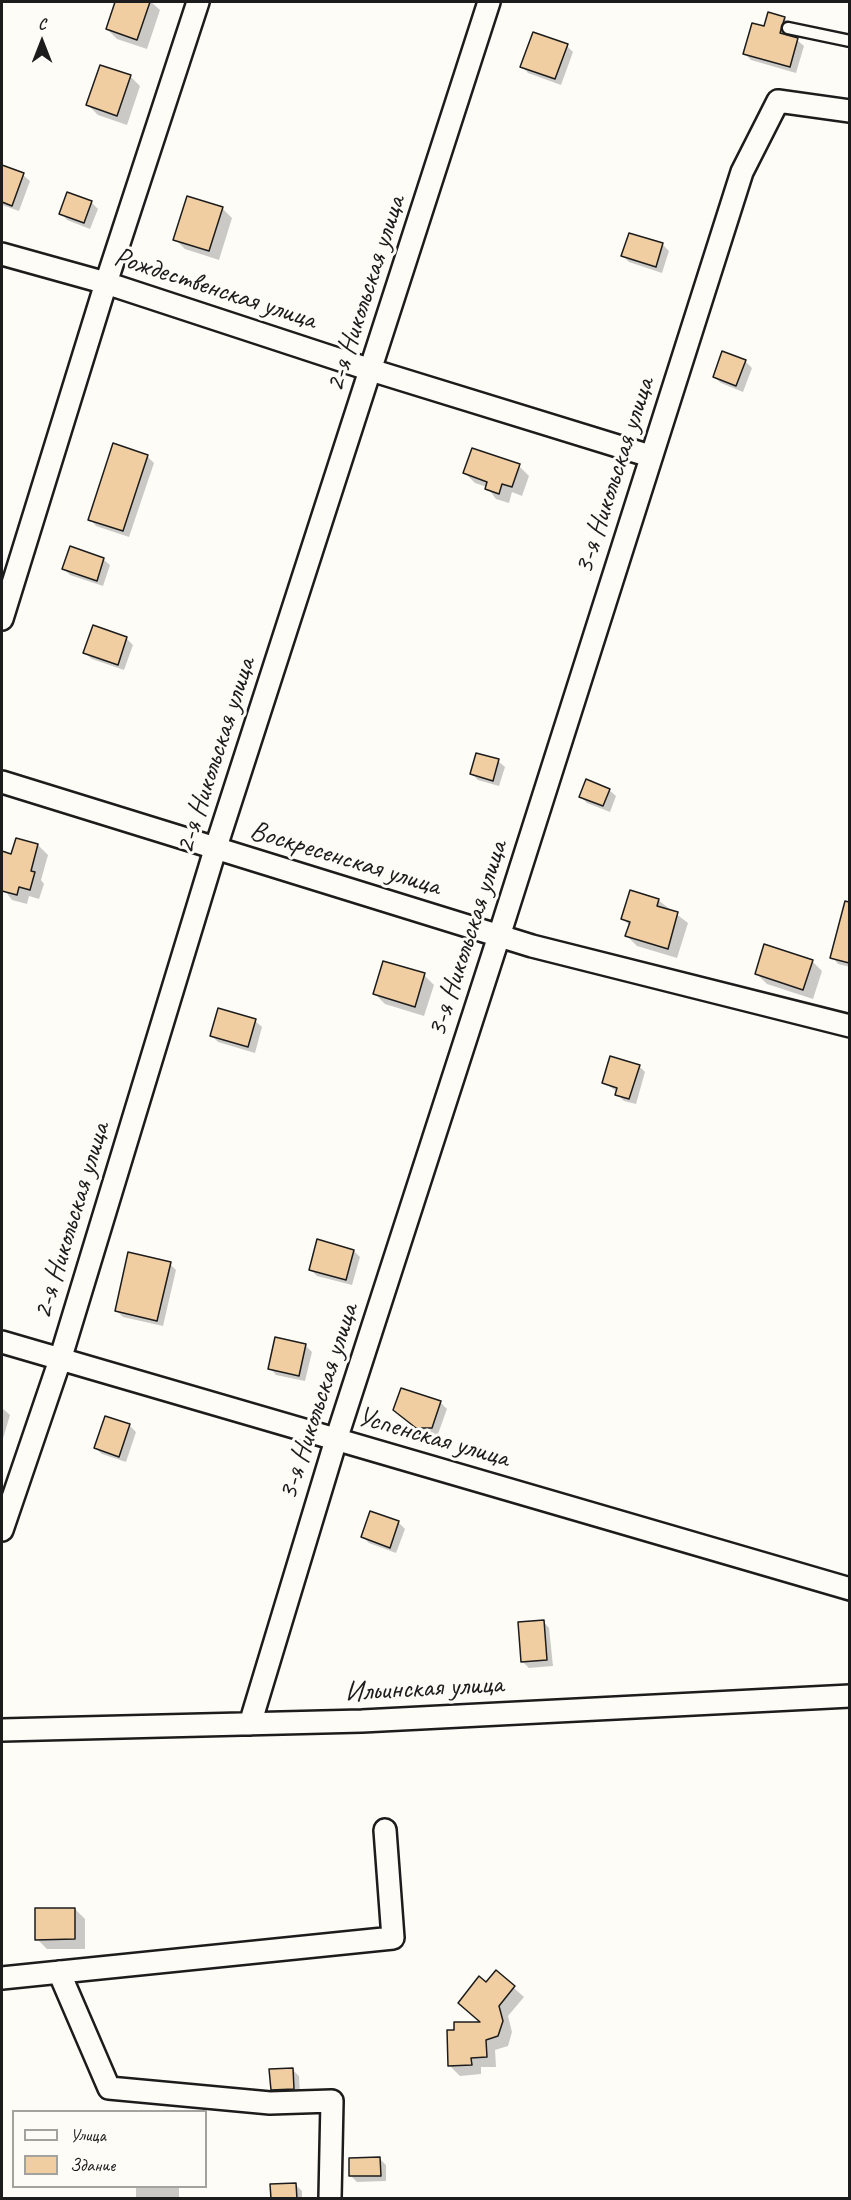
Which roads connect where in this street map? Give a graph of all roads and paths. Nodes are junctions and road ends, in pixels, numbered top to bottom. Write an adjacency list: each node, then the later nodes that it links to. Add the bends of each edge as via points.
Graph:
1 (198, 2): 7 (street)
2 (489, 2): 8 (street, 2-я Никольская улица)
3 (788, 28): 4 (lane)
4 (849, 41)
5 (849, 111): 9 (street, 3-я Никольская улица, via 778,101 742,172)
6 (2, 254): 7 (street, Рождественская улица)
7 (106, 283): 8 (street, Рождественская улица); 10 (street)
8 (371, 370): 9 (street, Рождественская улица); 12 (street, 2-я Никольская улица)
9 (650, 456): 13 (street, 3-я Никольская улица)
10 (2, 620)
11 (2, 782): 12 (street, Воскресенская улица)
12 (215, 850): 13 (street, Воскресенская улица); 16 (street, 2-я Никольская улица)
13 (499, 936): 14 (street, Воскресенская улица); 17 (street, 3-я Никольская улица)
14 (849, 1026)
15 (2, 1342): 16 (street, Успенская улица)
16 (60, 1360): 17 (street, Успенская улица); 18 (street, 2-я Никольская улица)
17 (336, 1440): 19 (street, Успенская улица); 21 (street, 3-я Никольская улица)
18 (2, 1530)
19 (849, 1589)
20 (849, 1696): 21 (street, Ильинская улица)
21 (250, 1724): 22 (street, Ильинская улица)
22 (2, 1730)
23 (386, 1830): 24 (street, via 393,1938)
24 (59, 1972): 25 (street); 26 (street, via 109,2088 270,2103 332,2101)
25 (2, 1978)
26 (330, 2199)

